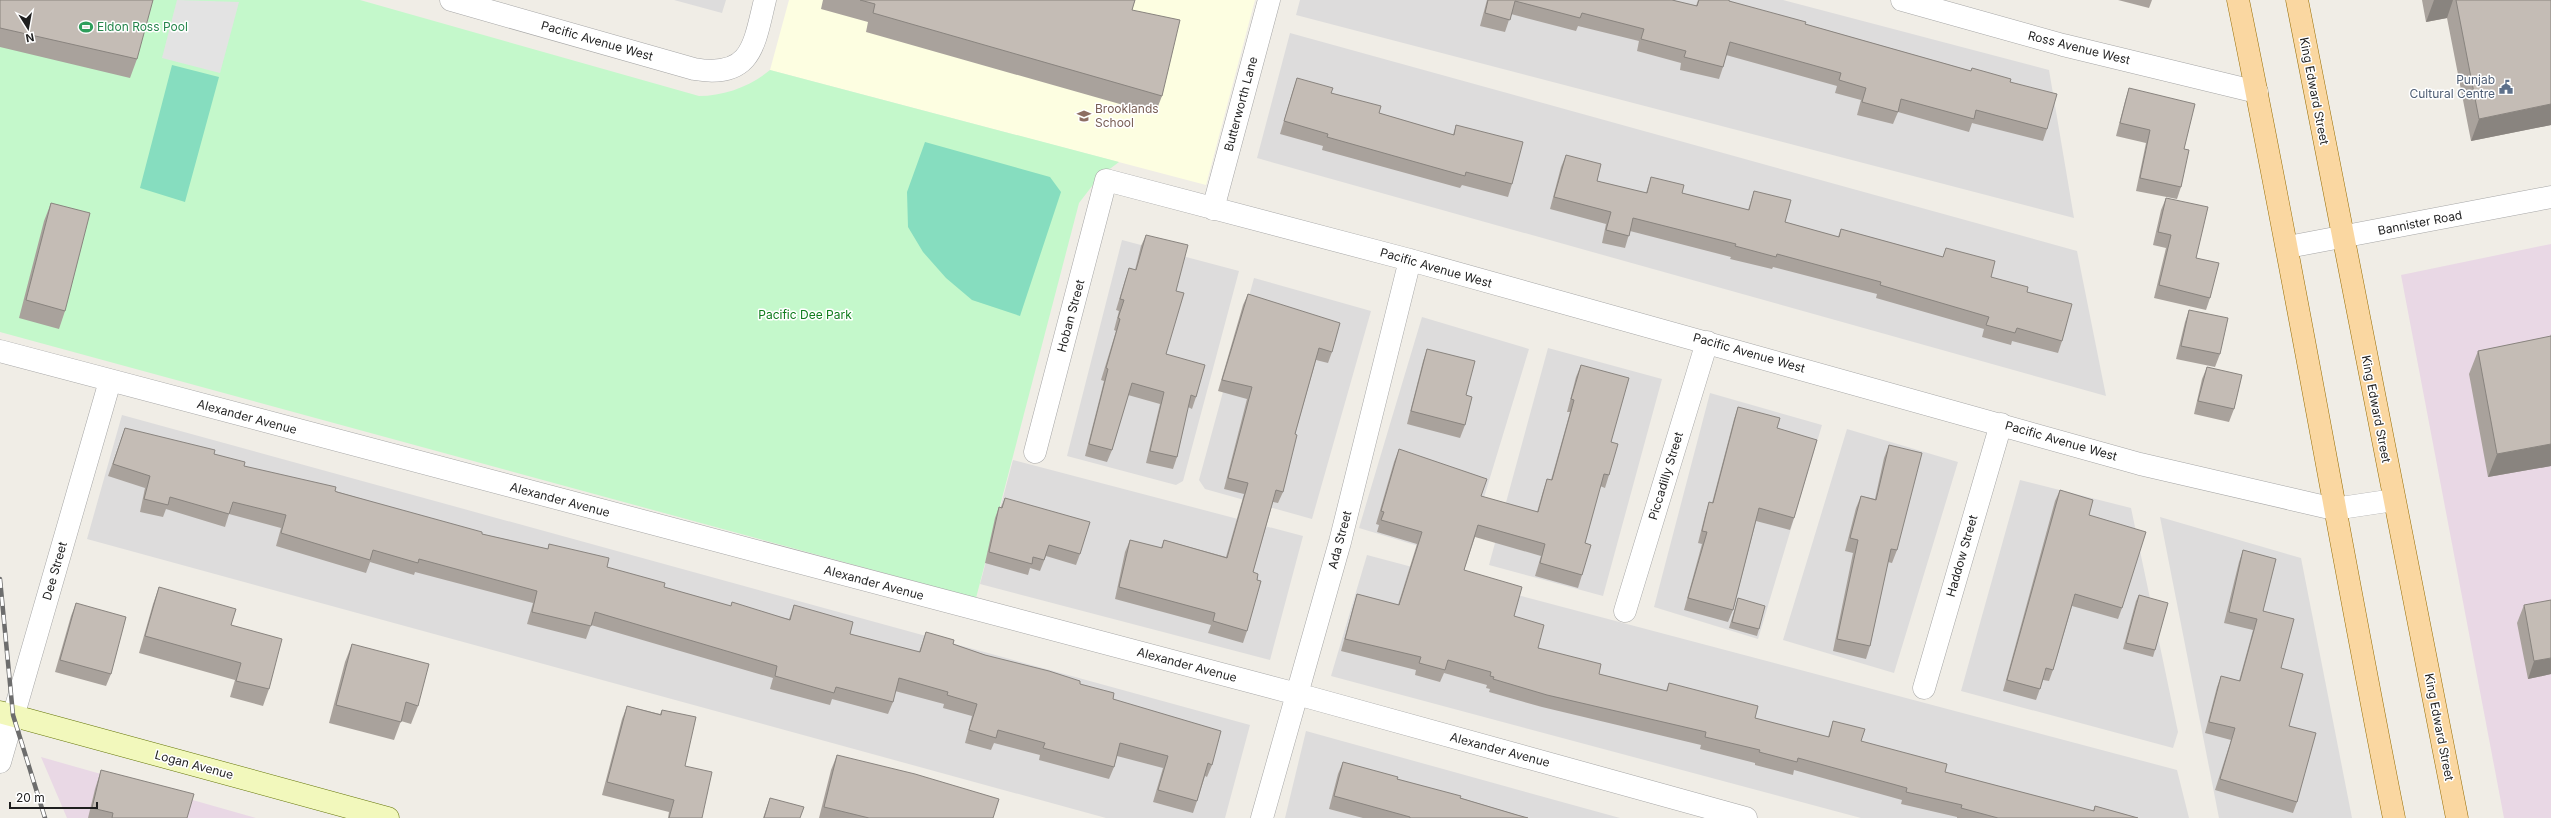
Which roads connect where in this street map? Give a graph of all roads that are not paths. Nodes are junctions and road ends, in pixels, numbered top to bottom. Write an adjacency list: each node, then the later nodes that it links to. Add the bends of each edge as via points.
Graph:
1 (451, 0): 2 (street, Pacific Avenue West, via 694,69 713,72 730,68 753,49)
2 (765, 0)
3 (1269, 0): 10 (street, Butterworth Lane)
4 (1902, 0): 7 (street, Ross Avenue West, via 2063,45)
5 (2238, 0): 7 (main road)
6 (2297, 0): 11 (main road, King Edward Street)
7 (2257, 92): 12 (main road)
8 (1106, 180): 10 (street, Pacific Avenue West); 18 (street, Hoban Street)
9 (2551, 197): 11 (street, Bannister Road)
10 (1213, 209): 13 (street, Pacific Avenue West)
11 (2342, 238): 12 (street, Bannister Road); 19 (main road, King Edward Street)
12 (2288, 247): 20 (main road)
13 (1410, 260): 14 (street, Pacific Avenue West); 23 (street, Ada Street, via 1340,542)
14 (1707, 342): 17 (street, Pacific Avenue West); 21 (street, Piccadilly Street)
15 (0, 351): 16 (street, Alexander Avenue)
16 (110, 381): 23 (street, Alexander Avenue); 24 (street, Dee Street)
17 (2001, 424): 20 (street, Pacific Avenue West, via 2140,464); 22 (street, Haddow Street)
18 (1035, 452)
19 (2394, 500): 20 (street, Pacific Avenue West); 30 (main road, King Edward Street)
20 (2334, 509): 29 (main road)
21 (1625, 611)
22 (1924, 688)
23 (1297, 694): 27 (street, Ada Street); 28 (street, Alexander Avenue)
24 (7, 713): 25 (street, Dee Street); 26 (main road, Logan Avenue)
25 (0, 762)
26 (388, 818)
27 (1262, 818)
28 (1746, 818)
29 (2394, 818)
30 (2457, 818)

